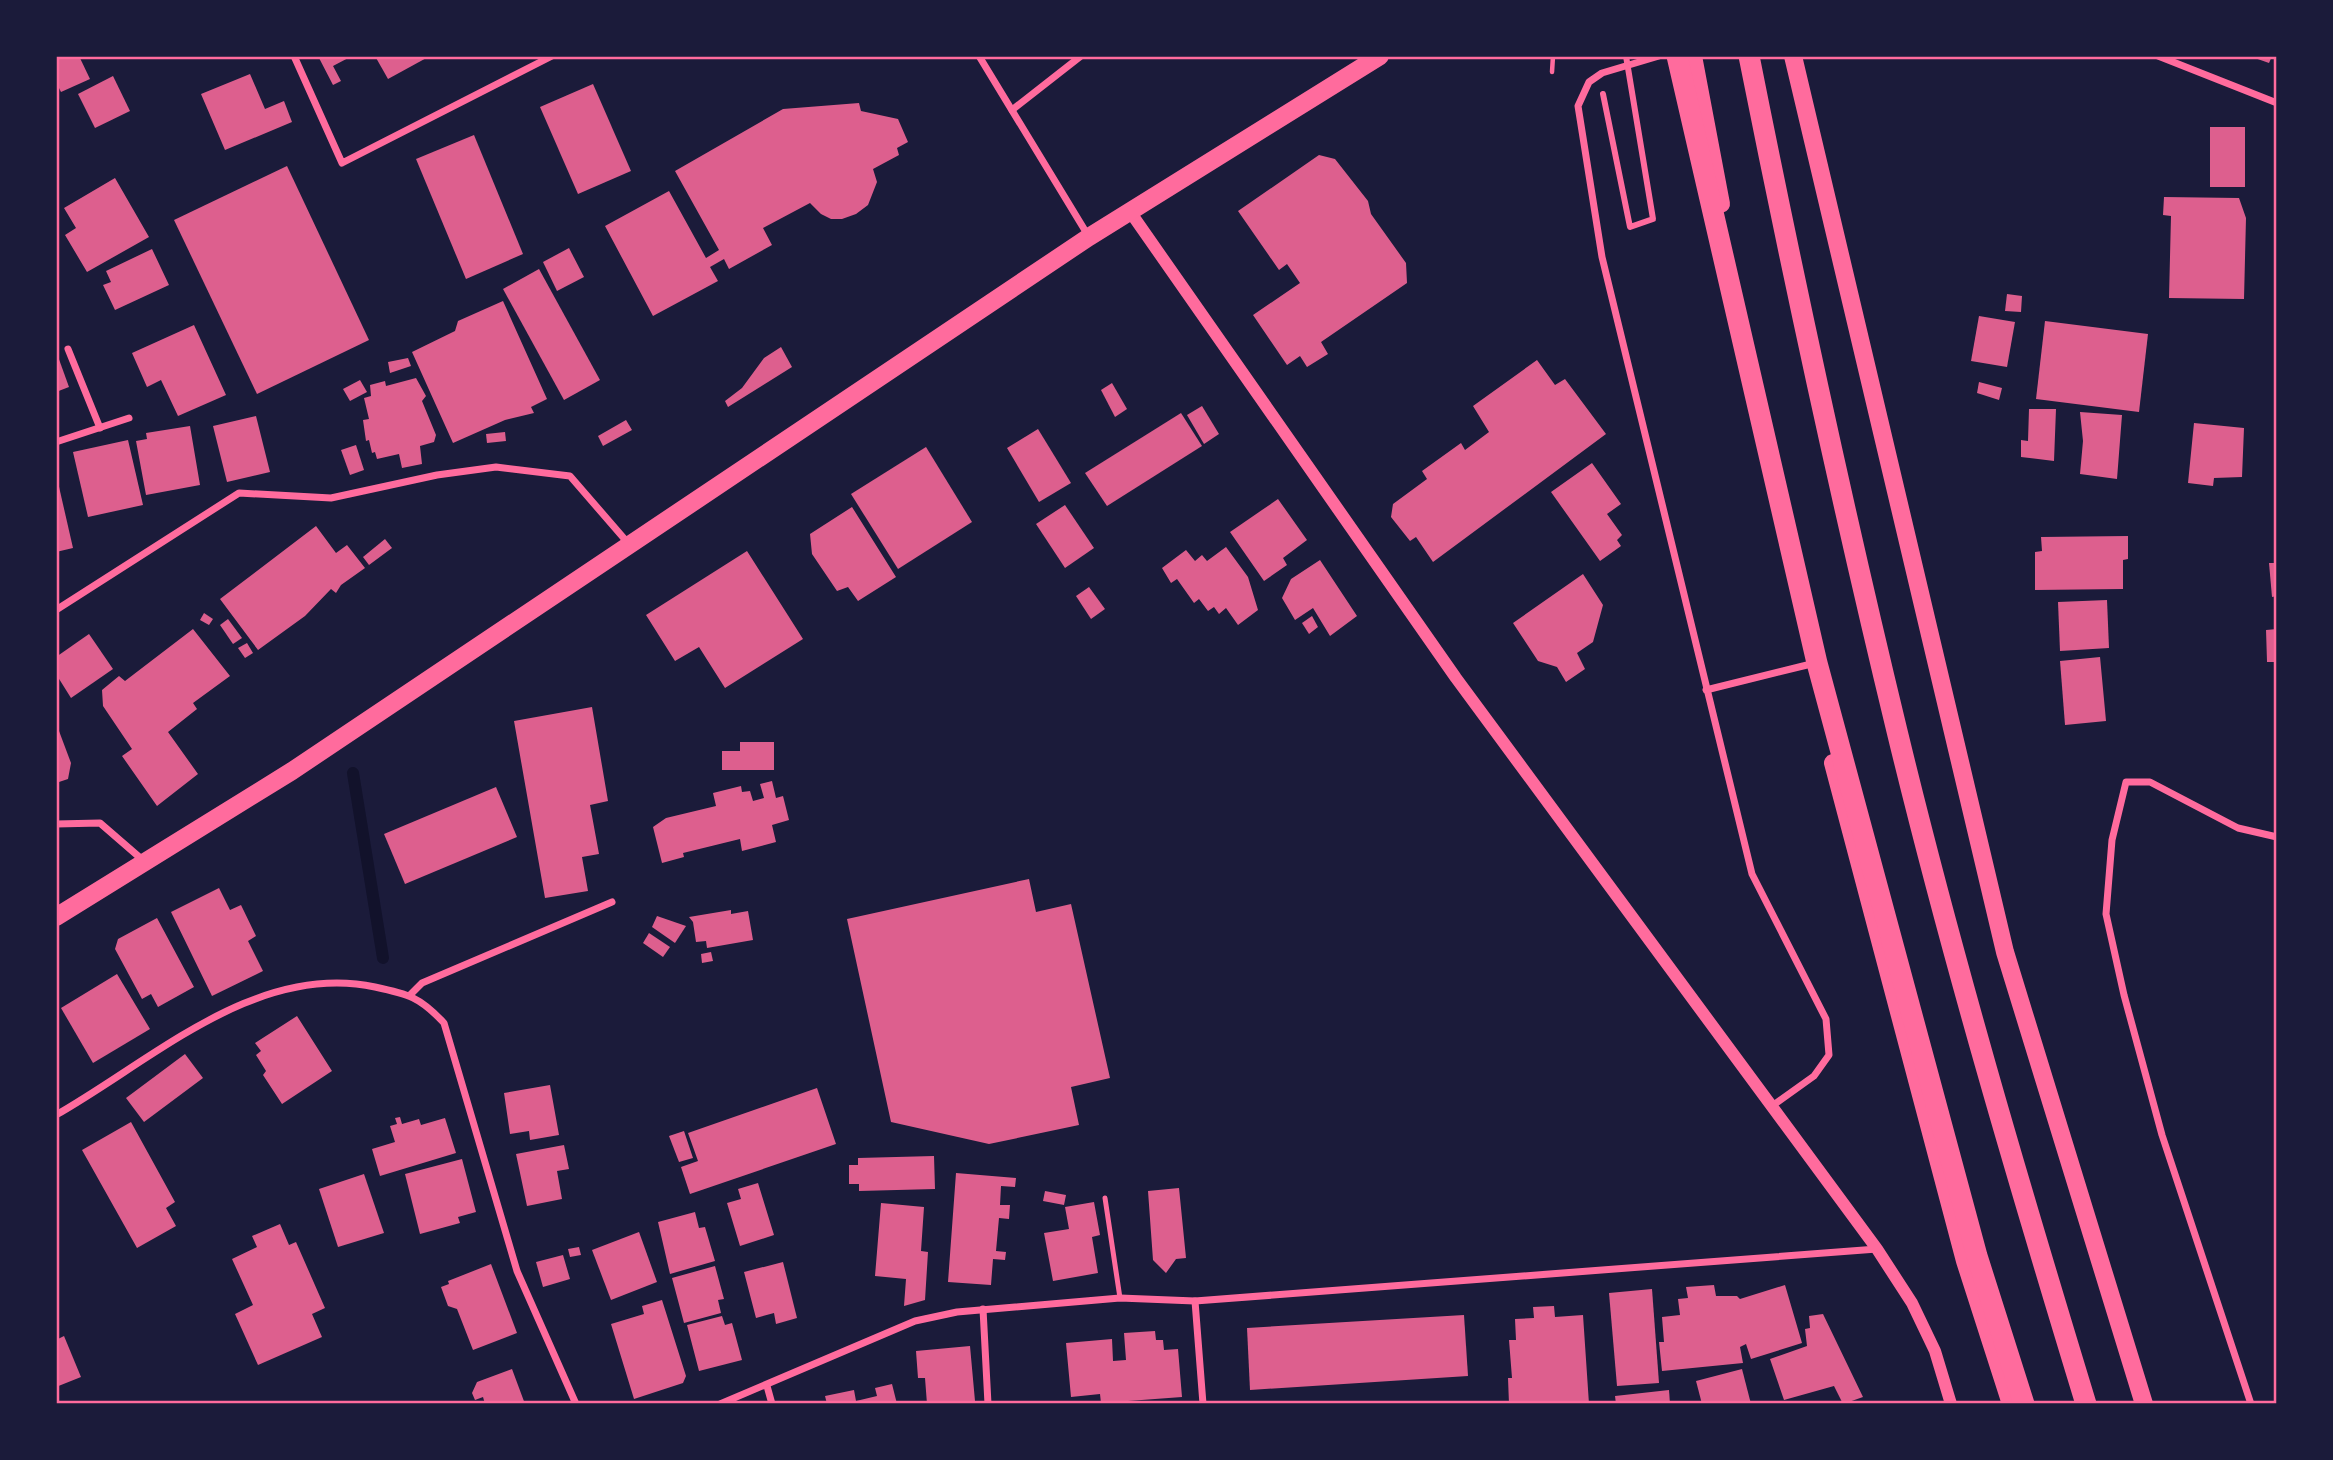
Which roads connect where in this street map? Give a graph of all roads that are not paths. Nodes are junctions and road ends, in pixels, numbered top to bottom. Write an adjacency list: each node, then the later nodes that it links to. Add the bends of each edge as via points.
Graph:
1 (294, 56): 2 (street, via 342,163)
2 (552, 56)
3 (979, 56): 15 (street)
4 (1081, 56): 15 (street)
5 (1380, 56): 16 (main road)
6 (1626, 56): 13 (street, via 1653,219 1630,228)
7 (1659, 56): 25 (street, via 1602,72 1590,82 1578,106 1602,257)
8 (1677, 56): 47 (highway, via 1817,663 1977,1256)
9 (1693, 56): 24 (main road)
10 (1749, 56): 48 (highway, via 1793,275 1898,733 2014,1167)
11 (1793, 56): 49 (main road, via 2005,952)
12 (2158, 56): 14 (street)
13 (1603, 94)
14 (2277, 103)
15 (1012, 110): 17 (street)
16 (1130, 213): 17 (main road); 32 (street, via 1456,678)
17 (1089, 237): 22 (main road)
18 (68, 349): 20 (street)
19 (129, 418): 20 (street)
20 (100, 428): 21 (street)
21 (56, 442)
22 (628, 544): 23 (street, via 570,476 496,467 331,498 239,493); 28 (main road, via 292,771)
23 (56, 610)
24 (1807, 665): 25 (street); 46 (main road, via 1965,1261)
25 (1706, 690): 32 (street, via 1752,874 1826,1019 1829,1055 1814,1076)
26 (56, 824): 28 (street, via 100,823)
27 (2277, 838): 50 (street, via 2238,828 2150,782 2126,782 2112,840 2106,914 2162,1135)
28 (146, 862): 30 (main road)
29 (612, 902): 31 (street, via 422,984)
30 (56, 917)
31 (411, 995): 33 (street, via 346,981 320,981 276,992 199,1024); 40 (street, via 444,1023 517,1271)
32 (1772, 1106): 35 (street)
33 (56, 1115)
34 (1105, 1198): 36 (lane)
35 (1877, 1249): 37 (street); 45 (street, via 1912,1303 1935,1351)
36 (1120, 1298): 37 (street); 38 (street)
37 (1195, 1301): 44 (street)
38 (983, 1309): 39 (street, via 915,1321); 43 (street)
39 (767, 1386): 41 (street); 42 (street)
40 (576, 1404)
41 (720, 1404)
42 (772, 1404)
43 (988, 1404)
44 (1203, 1404)
45 (1950, 1404)
46 (2011, 1404)
47 (2024, 1404)
48 (2086, 1404)
49 (2144, 1404)
50 (2250, 1404)

